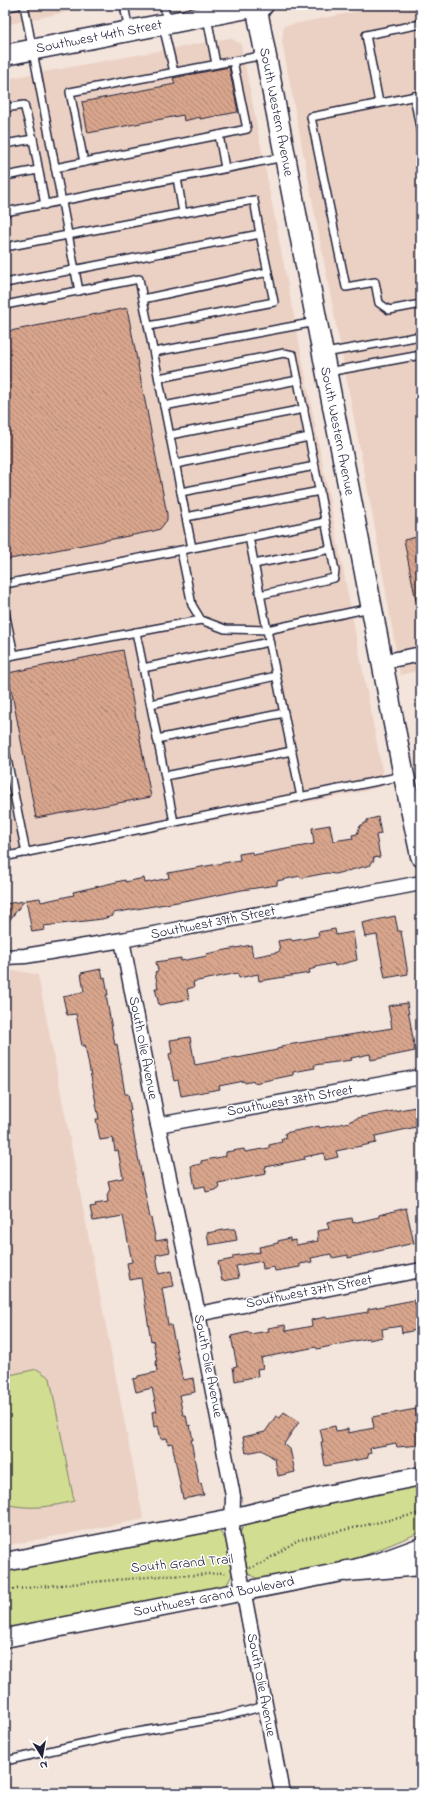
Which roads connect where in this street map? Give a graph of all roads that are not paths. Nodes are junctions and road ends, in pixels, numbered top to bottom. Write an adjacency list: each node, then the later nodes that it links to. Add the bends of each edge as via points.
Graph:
1 (18, 5): 5 (lane)
2 (24, 5): 10 (lane)
3 (124, 5): 9 (lane)
4 (258, 5): 6 (main road, Southwest 44th Street); 12 (main road, South Western Avenue)
5 (5, 8)
6 (206, 16): 7 (main road, Southwest 44th Street); 14 (lane)
7 (165, 18): 9 (main road, Southwest 44th Street); 15 (lane)
8 (421, 24): 17 (lane, via 366,35)
9 (129, 31): 10 (main road, Southwest 44th Street)
10 (32, 50): 11 (main road, Southwest 44th Street); 25 (lane)
11 (5, 55)
12 (265, 55): 13 (lane); 23 (main road, South Western Avenue)
13 (233, 61): 14 (lane); 20 (lane, via 247,130)
14 (216, 64): 15 (lane)
15 (174, 72): 24 (lane, via 70,92)
16 (417, 95): 17 (lane); 19 (lane)
17 (379, 103): 42 (lane, via 311,117 346,287 375,282 379,303 389,310)
18 (5, 108): 21 (lane, via 24,105)
19 (421, 133)
20 (219, 135): 24 (lane); 26 (lane)
21 (32, 139): 22 (lane); 27 (lane)
22 (5, 144)
23 (284, 157): 26 (lane); 44 (main road, South Western Avenue)
24 (84, 162): 25 (lane)
25 (55, 168): 30 (lane)
26 (225, 168): 29 (lane)
27 (38, 170): 28 (lane); 31 (lane)
28 (5, 176)
29 (177, 178): 30 (lane); 33 (lane)
30 (62, 201): 31 (lane); 35 (lane)
31 (45, 205): 32 (lane)
32 (5, 212)
33 (183, 213): 34 (lane, via 254,200); 35 (lane)
34 (260, 234): 37 (lane); 38 (lane)
35 (68, 235): 36 (lane); 37 (lane)
36 (5, 247)
37 (75, 268): 39 (lane); 40 (lane)
38 (268, 272): 41 (lane); 45 (lane, via 274,302)
39 (5, 283)
40 (79, 291): 41 (lane, via 139,279); 43 (lane)
41 (143, 299): 45 (lane)
42 (421, 304)
43 (5, 305)
44 (316, 322): 47 (lane); 49 (main road, South Western Avenue)
45 (148, 326): 47 (lane)
46 (421, 336): 49 (lane)
47 (154, 352): 50 (lane)
48 (421, 355): 49 (lane)
49 (324, 363): 69 (main road, South Western Avenue)
50 (159, 378): 51 (lane, via 284,353 293,355); 52 (lane)
51 (298, 380): 52 (lane); 53 (lane)
52 (164, 406): 54 (lane)
53 (304, 409): 54 (lane); 55 (lane)
54 (170, 435): 56 (lane)
55 (309, 437): 56 (lane); 57 (lane)
56 (176, 464): 58 (lane)
57 (314, 466): 58 (lane); 59 (lane)
58 (181, 492): 60 (lane)
59 (320, 492): 60 (lane); 61 (lane)
60 (186, 517): 63 (lane)
61 (325, 522): 62 (lane); 64 (lane)
62 (248, 537): 63 (lane); 66 (lane)
63 (192, 548): 65 (lane)
64 (331, 549): 66 (lane); 68 (lane, via 334,578)
65 (181, 551): 67 (lane); 71 (lane, via 192,605)
66 (254, 564): 68 (lane)
67 (5, 584)
68 (260, 595): 72 (lane)
69 (372, 608): 72 (lane); 78 (main road, South Western Avenue)
70 (5, 612): 76 (lane)
71 (201, 620): 72 (lane, via 225,629); 73 (lane)
72 (266, 630): 74 (lane)
73 (136, 632): 76 (lane); 79 (lane)
74 (269, 642): 79 (lane); 80 (lane)
75 (421, 654): 78 (street)
76 (14, 655): 77 (lane)
77 (5, 658)
78 (382, 662): 87 (main road, South Western Avenue)
79 (144, 668): 81 (lane)
80 (276, 676): 81 (lane); 82 (lane)
81 (151, 704): 83 (lane)
82 (284, 713): 83 (lane); 85 (lane)
83 (158, 739): 86 (lane)
84 (5, 749): 91 (lane)
85 (292, 751): 86 (lane); 88 (lane)
86 (165, 776): 89 (lane)
87 (404, 776): 88 (lane); 92 (main road, South Western Avenue)
88 (301, 797): 89 (lane)
89 (174, 822): 91 (lane)
90 (5, 840): 91 (lane, via 8,856)
91 (26, 853)
92 (421, 856)
93 (421, 883): 94 (street, Southwest 39th Street)
94 (122, 940): 95 (street, Southwest 39th Street); 97 (street, South Olie Avenue)
95 (5, 957)
96 (421, 1077): 97 (street, Southwest 38th Street)
97 (158, 1125): 99 (street, South Olie Avenue)
98 (421, 1270): 99 (street, Southwest 37th Street)
99 (198, 1314): 101 (street, South Olie Avenue, via 233,1496)
100 (421, 1476): 101 (street)
101 (232, 1518): 103 (street); 106 (street, South Olie Avenue, via 232,1532)
102 (421, 1547): 105 (street, Southwest Grand Boulevard)
103 (5, 1562)
104 (421, 1565): 105 (main road)
105 (347, 1571): 106 (street, Southwest Grand Boulevard)
106 (243, 1592): 107 (street, Southwest Grand Boulevard); 108 (street, South Olie Avenue)
107 (5, 1638)
108 (265, 1706): 109 (lane, via 219,1718 120,1735); 110 (street, South Olie Avenue)
109 (5, 1761)
110 (282, 1793)

